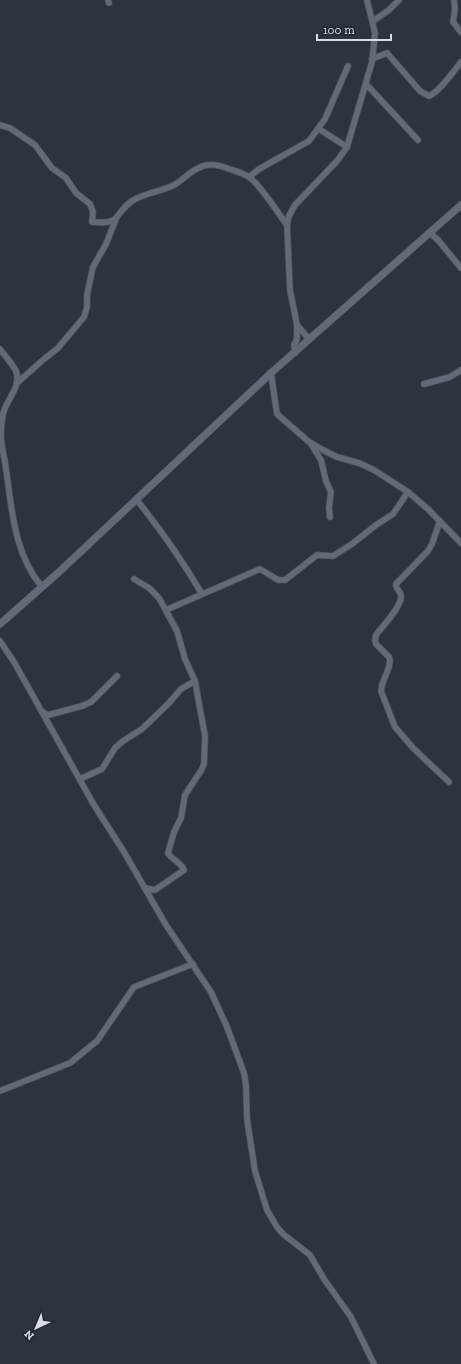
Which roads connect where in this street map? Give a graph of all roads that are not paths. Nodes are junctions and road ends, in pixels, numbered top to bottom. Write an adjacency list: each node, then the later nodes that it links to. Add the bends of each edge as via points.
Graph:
1 (367, 0): 4 (street)
2 (399, 0): 4 (street)
3 (454, 0): 5 (street, via 453,22)
4 (372, 21): 6 (street, via 375,33)
5 (461, 32)
6 (372, 59): 7 (street, via 387,53 420,91 429,96); 9 (street)
7 (461, 62)
8 (348, 66): 11 (street)
9 (366, 84): 12 (street); 13 (street)
10 (0, 125): 16 (street, via 10,128 35,144 52,168 66,178 76,192 90,204 93,212 92,222 103,223)
11 (319, 129): 13 (street); 14 (street, via 309,141)
12 (418, 140)
13 (347, 147): 17 (street, via 295,205)
14 (249, 177): 16 (street, via 219,165 205,165 174,185 137,198); 17 (street)
15 (461, 205): 18 (street)
16 (116, 219): 26 (street, via 93,267 84,317 58,348)
17 (287, 225): 20 (street, via 290,290)
18 (430, 233): 19 (street); 21 (street)
19 (461, 268)
20 (297, 325): 21 (street); 23 (street)
21 (309, 339): 23 (street)
22 (0, 349): 26 (street, via 16,371)
23 (295, 353): 25 (street)
24 (461, 370): 27 (street, via 450,377)
25 (271, 373): 28 (street, via 277,414); 30 (street)
26 (17, 383): 35 (street, via 5,409 2,442 15,532 32,576)
27 (424, 384)
28 (310, 442): 29 (street, via 337,457 374,470); 31 (street, via 321,460 331,492)
29 (408, 492): 32 (street); 36 (street, via 393,514 352,544 333,556 316,555 285,580 278,580 260,569)
30 (136, 499): 35 (street); 36 (street, via 160,528)
31 (330, 517)
32 (440, 521): 33 (street); 44 (street, via 428,551 396,584 400,599 375,640 390,660 381,692 395,727)
33 (461, 543)
34 (134, 578): 37 (street, via 160,598)
35 (42, 587): 38 (street)
36 (202, 594): 37 (street)
37 (166, 610): 41 (street, via 177,631)
38 (0, 624)
39 (0, 640): 42 (street)
40 (117, 676): 42 (street, via 91,702 47,715)
41 (195, 681): 43 (street, via 181,689 142,729 115,748 102,768); 45 (street, via 205,736 204,764 185,795 181,818 168,852 184,870 155,890)
42 (41, 710): 43 (street)
43 (80, 779): 45 (street)
44 (449, 782)
45 (145, 888): 46 (street, via 166,926)
46 (193, 964): 47 (street, via 134,987 97,1041 70,1063); 48 (street, via 211,992 240,1061 246,1086 247,1119 255,1171 267,1210 283,1234 310,1255 351,1317)
47 (0, 1091)
48 (374, 1364)

